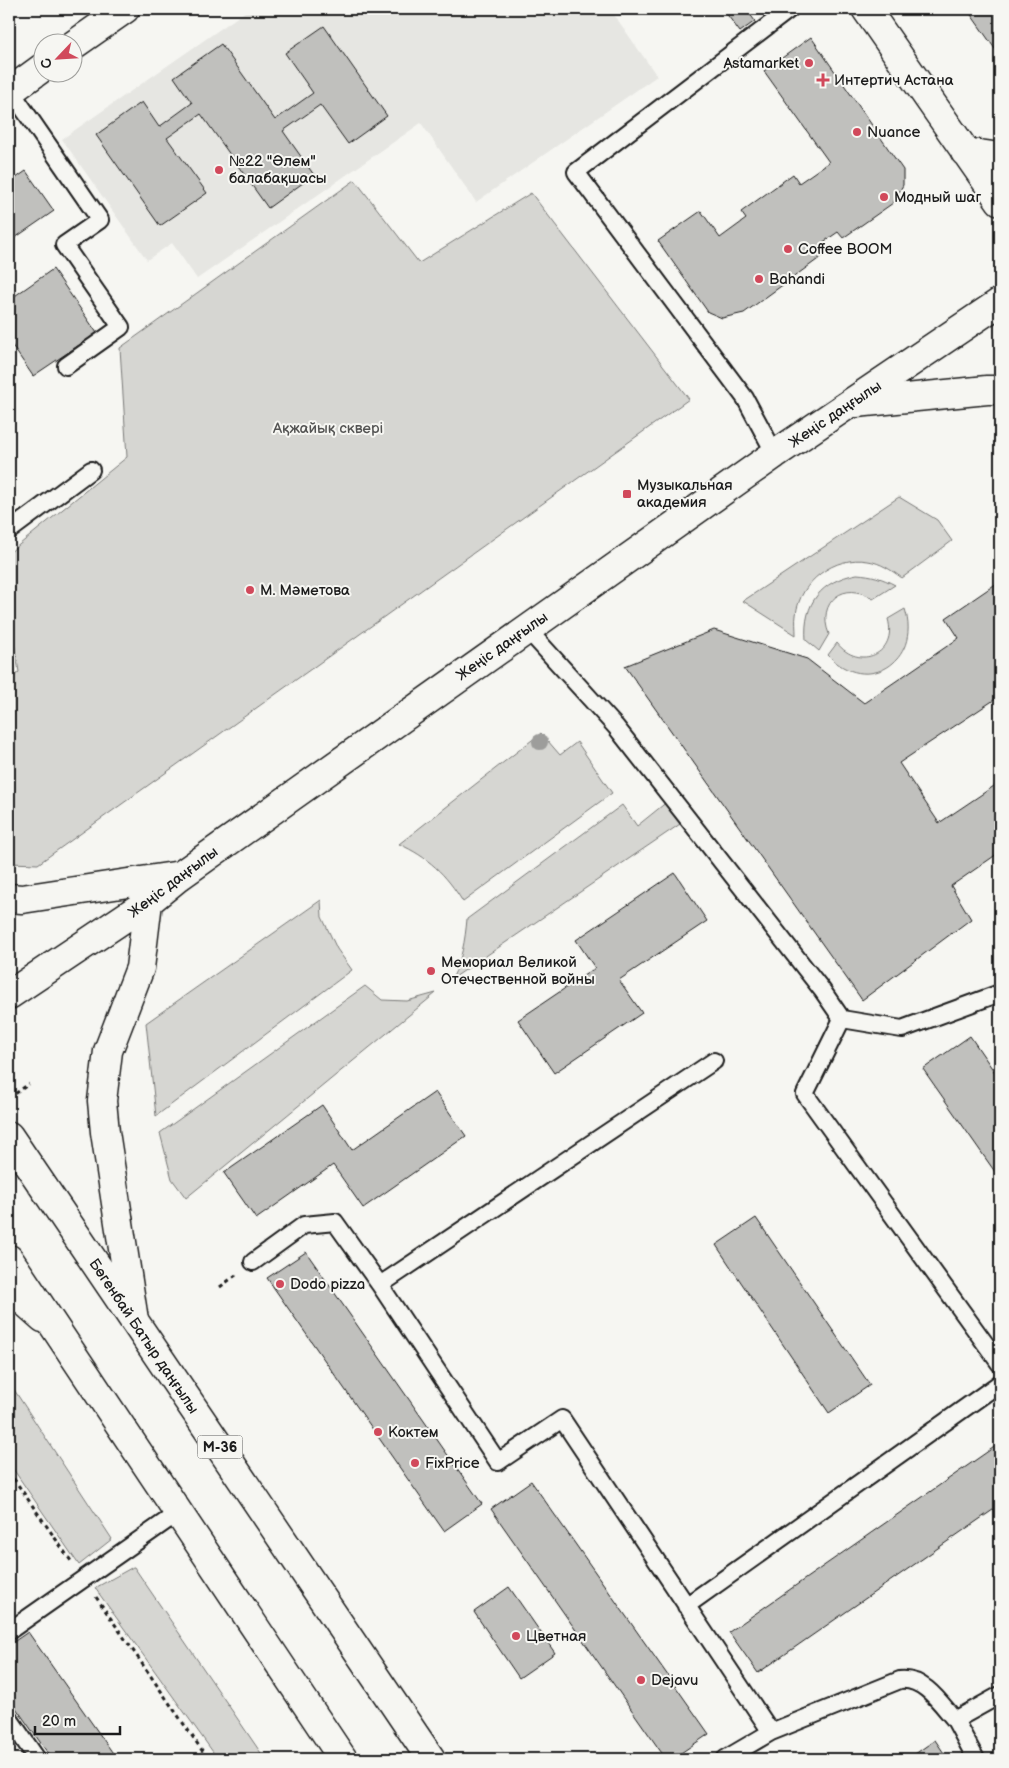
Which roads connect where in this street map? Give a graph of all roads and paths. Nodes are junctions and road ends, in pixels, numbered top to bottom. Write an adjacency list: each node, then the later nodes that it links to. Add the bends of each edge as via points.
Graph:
1 (125, 9): 4 (main road)
2 (790, 9): 14 (lane, via 576,172 745,398)
3 (866, 9): 7 (main road)
4 (82, 39)
5 (32, 75): 6 (main road)
6 (10, 91): 11 (lane, via 100,220 64,245 121,327)
7 (965, 152): 8 (main road); 9 (main road)
8 (1000, 156)
9 (1000, 201)
10 (1000, 302): 13 (main road, Жеңіс даңғылы)
11 (66, 366)
12 (1000, 390): 13 (main road)
13 (852, 403): 14 (main road, Жеңіс даңғылы)
14 (775, 454): 17 (main road, Жеңіс даңғылы)
15 (91, 470): 16 (lane)
16 (9, 531)
17 (527, 629): 18 (main road, Жеңіс даңғылы); 23 (lane, via 616,727)
18 (181, 875): 19 (main road); 20 (main road, Жеңіс даңғылы)
19 (9, 898)
20 (148, 902): 22 (main road, Жеңіс даңғылы); 32 (main road, via 140,968 108,1051 102,1101)
21 (1000, 993): 23 (lane, via 902,1029)
22 (9, 995)
23 (842, 1018): 34 (lane, via 805,1094)
24 (714, 1061): 30 (lane)
25 (29, 1084): 26 (path)
26 (9, 1098)
27 (9, 1136): 32 (main road, Бөгенбай Батыр даңғылы / M-36)
28 (9, 1259): 33 (main road)
29 (253, 1262): 30 (lane, via 304,1225 335,1222)
30 (380, 1285): 39 (lane, via 498,1462 562,1419)
31 (9, 1288): 33 (main road)
32 (134, 1320): 48 (main road, Бөгенбай Батыр даңғылы / M-36)
33 (55, 1328): 37 (main road)
34 (1000, 1364)
35 (1000, 1383): 39 (lane)
36 (9, 1472): 38 (path)
37 (179, 1512): 38 (lane); 47 (main road)
38 (83, 1579): 40 (lane); 46 (path)
39 (686, 1606): 44 (lane)
40 (9, 1632)
41 (1000, 1695): 43 (lane)
42 (9, 1718): 45 (lane)
43 (955, 1720): 44 (lane, via 928,1690 908,1679); 50 (lane)
44 (771, 1732): 49 (lane)
45 (37, 1759)
46 (208, 1759)
47 (343, 1759)
48 (431, 1759)
49 (725, 1759)
50 (976, 1759)

